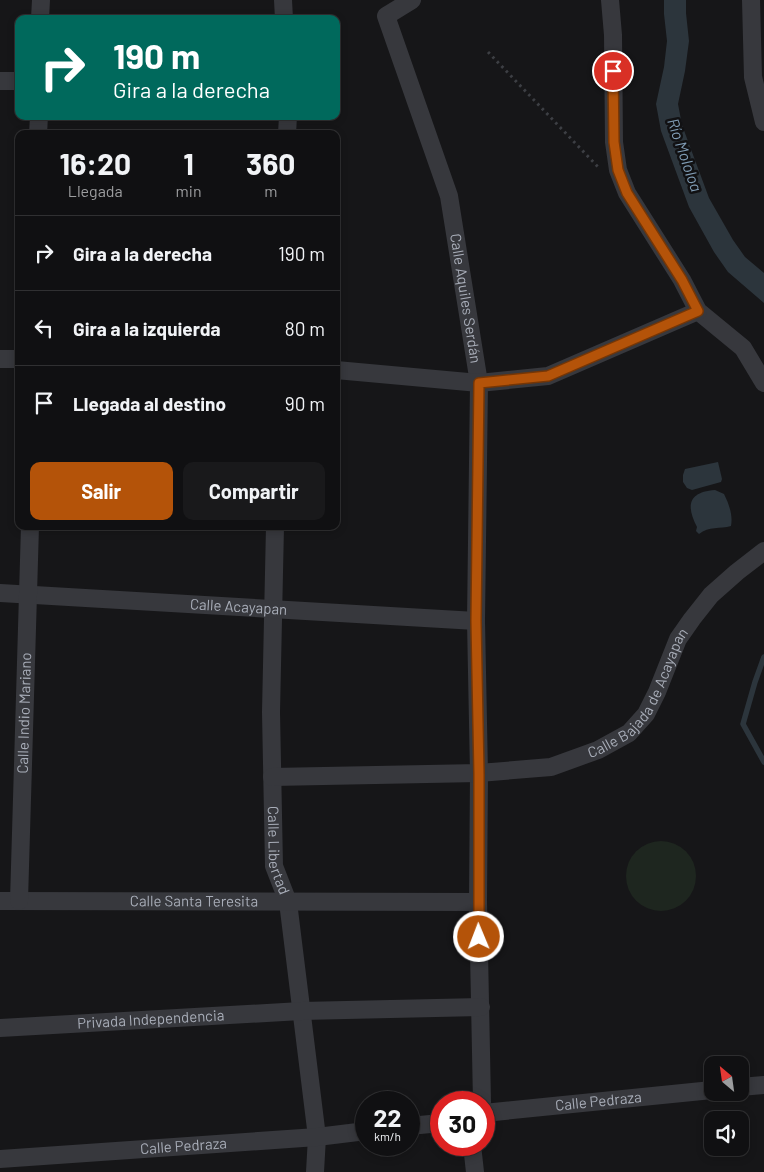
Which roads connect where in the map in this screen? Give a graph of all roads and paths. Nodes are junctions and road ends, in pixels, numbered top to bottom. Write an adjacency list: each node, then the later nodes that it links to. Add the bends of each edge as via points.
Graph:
1 (40, 0): 6 (street)
2 (283, 0): 7 (street)
3 (412, 0): 17 (street, Calle Aquiles Serdán, via 386,16 449,196)
4 (610, 0): 12 (street, via 614,142 618,170)
5 (751, 0): 11 (street, via 753,77)
6 (40, 15)
7 (284, 15)
8 (488, 52): 12 (path, via 593,163)
9 (0, 81): 10 (street)
10 (15, 81)
11 (764, 122)
12 (627, 193): 13 (street)
13 (698, 311): 17 (street, via 548,376); 18 (street, via 743,348)
14 (0, 359): 15 (street)
15 (15, 359)
16 (340, 370): 17 (street)
17 (479, 383): 25 (street, Calle Aquiles Serdán)
18 (764, 383)
19 (30, 530): 23 (street, Calle Indio Mariano)
20 (275, 530): 24 (street, Calle Libertad)
21 (764, 551): 26 (street, Calle Bajada de Acayapan, via 711,596 692,619 678,639 646,714 629,733 598,750 551,767)
22 (0, 593): 23 (street, Calle Acayapan)
23 (29, 594): 24 (street, Calle Acayapan); 29 (street, Calle Indio Mariano)
24 (274, 609): 25 (street, Calle Acayapan); 27 (street, Calle Libertad)
25 (476, 621): 26 (street, Calle Aquiles Serdán)
26 (479, 774): 27 (street, Calle Bajada de Acayapan); 31 (street, Calle Aquiles Serdán)
27 (272, 777): 30 (street, Calle Libertad, via 274,866)
28 (0, 901): 29 (street, Calle Santa Teresita)
29 (19, 901): 30 (street, Calle Santa Teresita)
30 (288, 902): 31 (street, Calle Santa Teresita); 33 (street, Calle Libertad)
31 (478, 902): 32 (street, Calle Aquiles Serdán)
32 (481, 1007): 33 (street, Privada Independencia); 37 (street, Calle Aquiles Serdán)
33 (301, 1011): 34 (street, Privada Independencia); 41 (street, Calle Libertad)
34 (0, 1028)
35 (764, 1085): 36 (street)
36 (749, 1086)
37 (482, 1091)
38 (704, 1091): 39 (street, Calle Pedraza)
39 (495, 1112)
40 (355, 1132): 41 (street, Calle Pedraza)
41 (317, 1137): 43 (street, Calle Pedraza); 44 (street, Calle Libertad)
42 (473, 1156): 45 (street)
43 (0, 1160)
44 (315, 1172)
45 (475, 1172)

